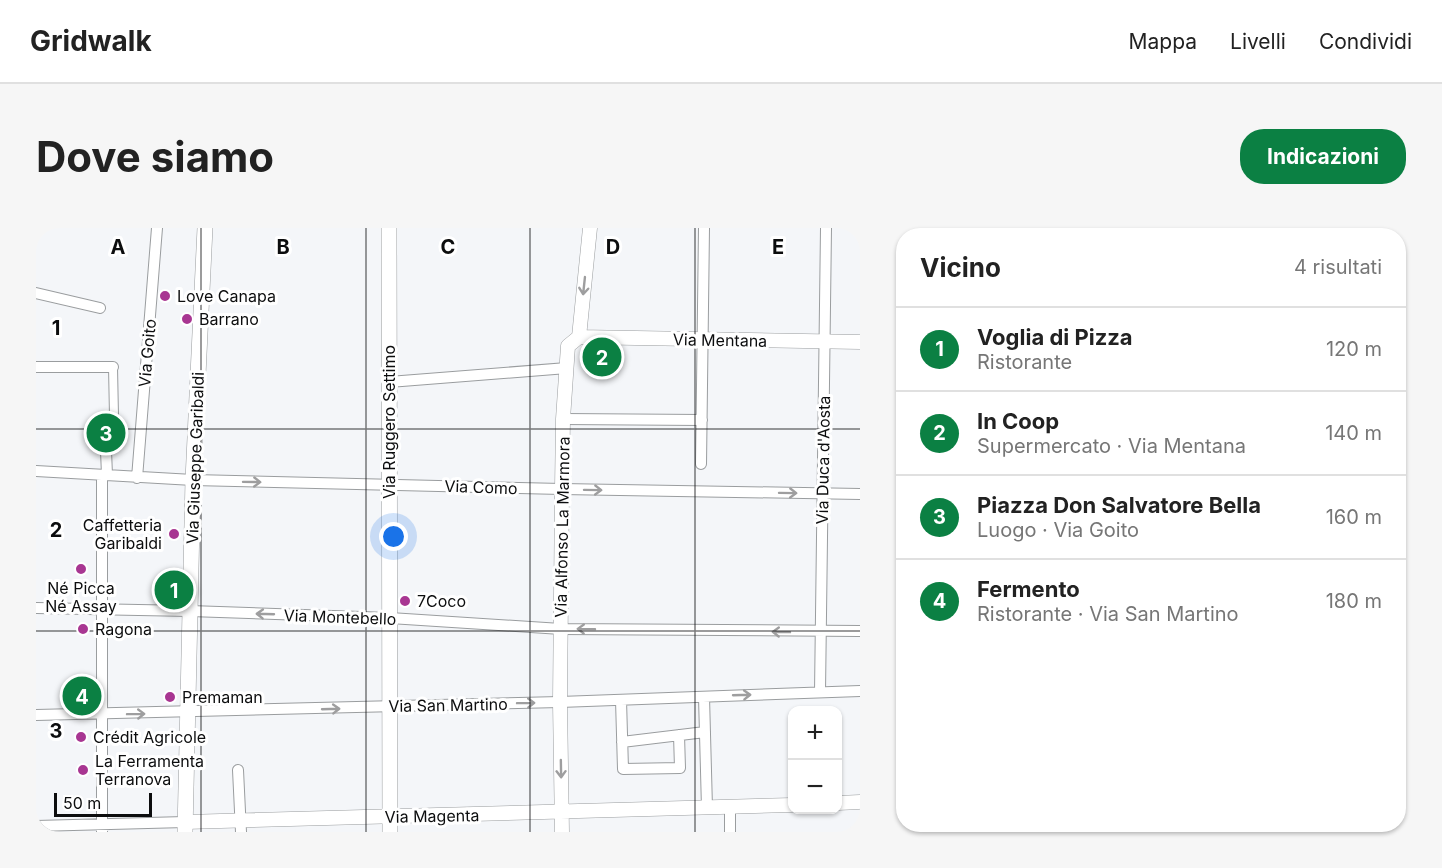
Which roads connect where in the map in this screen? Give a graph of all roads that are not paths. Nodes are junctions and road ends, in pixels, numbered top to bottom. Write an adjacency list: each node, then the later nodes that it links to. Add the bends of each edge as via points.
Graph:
1 (157, 228): 23 (street, Via Goito)
2 (205, 228): 24 (main road, Via Giuseppe Garibaldi)
3 (389, 228): 16 (main road, Via Ruggero Settimo)
4 (590, 228): 9 (street, Via Alfonso La Marmora, one-way to 9)
5 (704, 228): 10 (street)
6 (826, 228): 11 (street, Via Duca d'Aosta)
7 (36, 293): 8 (street)
8 (100, 308)
9 (579, 337): 10 (street, Via Mentana); 15 (street, Via Alfonso La Marmora, via 568,346)
10 (704, 340): 11 (street, Via Mentana); 18 (street)
11 (825, 342): 12 (street, Via Mentana); 27 (street, Via Duca d'Aosta)
12 (860, 342)
13 (36, 367): 14 (street)
14 (113, 367): 19 (street, via 114,416)
15 (567, 368): 16 (street); 17 (street, Via Alfonso La Marmora)
16 (389, 382): 25 (main road, Via Ruggero Settimo)
17 (563, 419): 18 (street); 26 (street, Via Alfonso La Marmora)
18 (702, 420): 20 (street)
19 (105, 426): 22 (street)
20 (701, 464)
21 (36, 471): 22 (street, Via Como)
22 (104, 475): 23 (street, Via Como); 30 (street)
23 (137, 478): 24 (street, Via Como)
24 (193, 480): 25 (street, Via Como, one-way to 25); 31 (main road, Via Giuseppe Garibaldi)
25 (390, 484): 26 (street, Via Como); 32 (main road, Via Ruggero Settimo)
26 (562, 489): 27 (street, Via Como, one-way to 27); 33 (street, Via Alfonso La Marmora)
27 (823, 493): 28 (street, Via Como); 35 (street, Via Duca d'Aosta)
28 (860, 494)
29 (36, 608): 30 (street, Via Montebello)
30 (101, 610): 31 (street, Via Montebello); 43 (street)
31 (190, 611): 32 (street, Via Montebello, one-way to 31); 42 (main road, Via Giuseppe Garibaldi)
32 (390, 618): 33 (street, Via Montebello); 41 (main road, Via Ruggero Settimo)
33 (561, 629): 35 (street, Via Montebello, one-way to 33); 40 (street, Via Alfonso La Marmora)
34 (860, 631): 35 (street, Via Montebello)
35 (821, 632): 37 (street, Via Duca d'Aosta)
36 (860, 691): 37 (street, Via San Martino)
37 (820, 692): 38 (street, Via San Martino, one-way to 37)
38 (704, 697): 39 (street, Via San Martino); 45 (street)
39 (621, 700): 40 (street, Via San Martino); 47 (street)
40 (560, 702): 41 (street, Via San Martino, one-way to 40); 54 (street, Via Alfonso La Marmora, one-way to 54)
41 (389, 707): 42 (street, Via San Martino, one-way to 41); 55 (main road, Via Ruggero Settimo)
42 (188, 713): 43 (street, Via San Martino, one-way to 42); 58 (main road, Via Giuseppe Garibaldi)
43 (101, 714): 44 (street, Via San Martino); 59 (street)
44 (36, 715)
45 (705, 732): 46 (street); 53 (street)
46 (679, 735): 47 (street); 47 (street, via 680,768 623,769)
47 (622, 742)
48 (238, 770): 57 (street)
49 (860, 802): 50 (street)
50 (842, 803)
51 (788, 805): 52 (street, Via Magenta)
52 (730, 807): 53 (street, Via Magenta); 61 (street)
53 (707, 808): 54 (street, Via Magenta)
54 (562, 813): 55 (street, Via Magenta); 60 (street, Via Alfonso La Marmora)
55 (390, 825): 57 (street, Via Magenta)
56 (36, 826): 59 (street, Via Magenta)
57 (241, 826): 58 (street, Via Magenta)
58 (185, 827): 59 (street, Via Magenta)
59 (102, 828)
60 (562, 832)
61 (730, 832)

